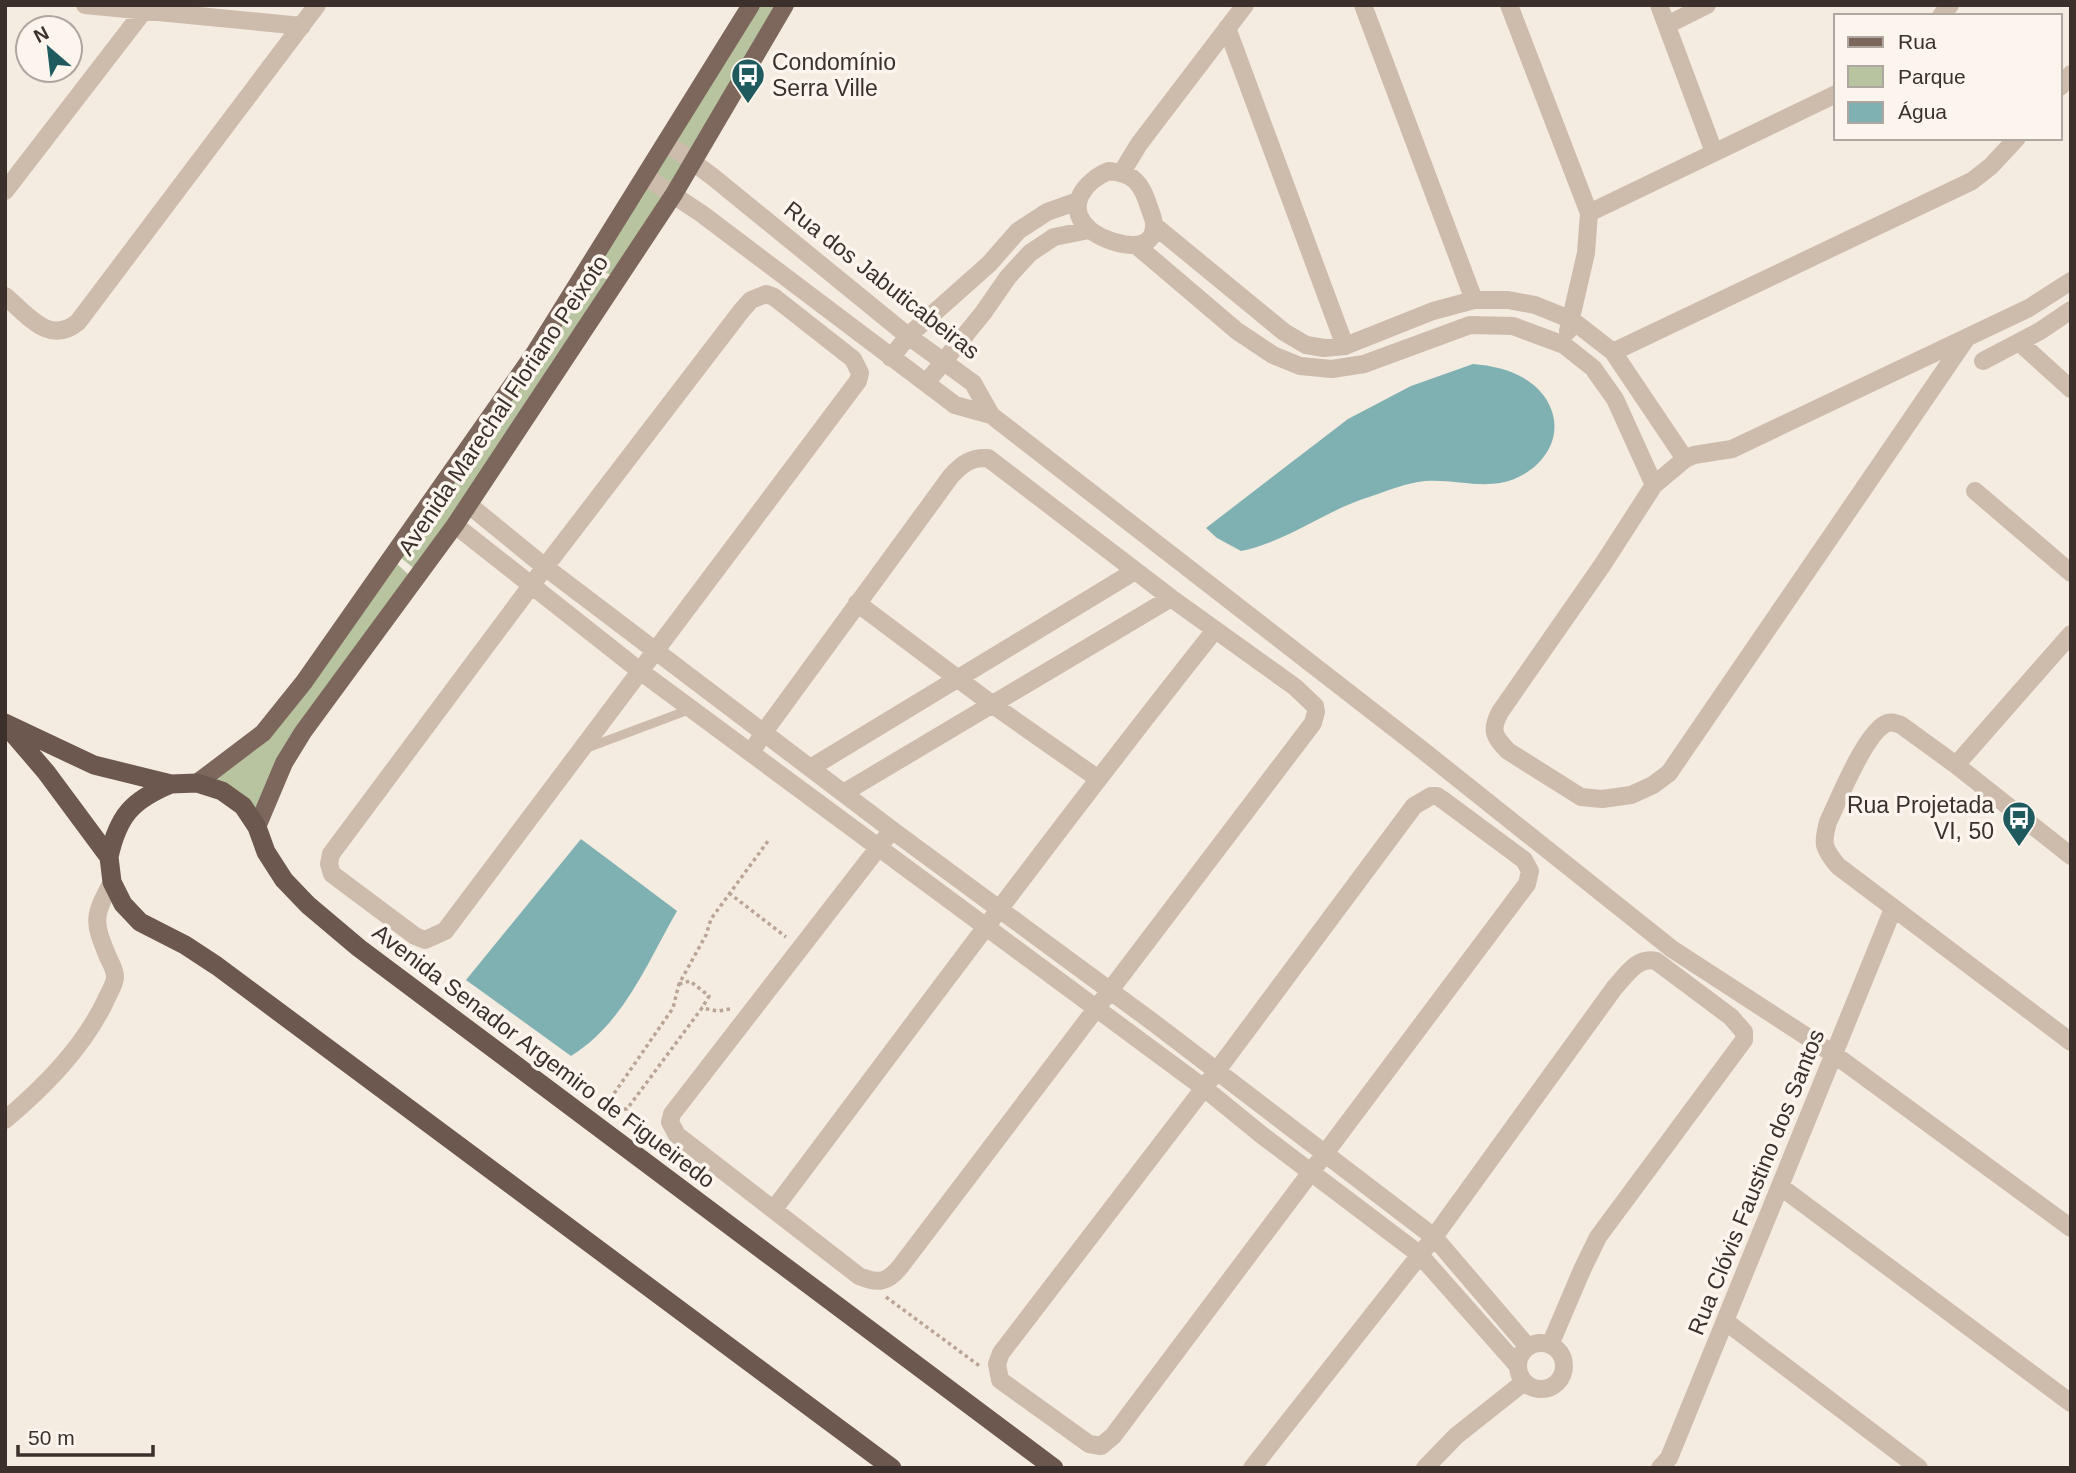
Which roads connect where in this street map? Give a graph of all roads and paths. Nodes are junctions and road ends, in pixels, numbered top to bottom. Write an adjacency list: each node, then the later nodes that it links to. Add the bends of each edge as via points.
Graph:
1 (85, 5): 10 (street)
2 (317, 5): 12 (street)
3 (751, 5): 16 (main road, Avenida Marechal Floriano Peixoto)
4 (785, 5): 18 (main road, Avenida Marechal Floriano Peixoto)
5 (1245, 5): 13 (street)
6 (1363, 5): 32 (street)
7 (1509, 5): 24 (street)
8 (1659, 5): 11 (street)
9 (1707, 5): 11 (street)
10 (143, 12): 12 (street); 21 (street)
11 (1667, 25): 17 (street)
12 (302, 26): 31 (street, via 78,321 64,331 46,329)
13 (1227, 28): 19 (street); 39 (street)
14 (1834, 95): 17 (street)
15 (2015, 140): 40 (street, via 1972,181)
16 (666, 142): 18 (street, Rua dos Jabuticabeiras); 20 (main road, Avenida Marechal Floriano Peixoto)
17 (1714, 152): 24 (street)
18 (692, 160): 22 (main road, Avenida Marechal Floriano Peixoto); 35 (street, Rua dos Jabuticabeiras)
19 (1122, 172): 23 (street, via 1098,176 1087,184); 25 (street, via 1140,184)
20 (645, 176): 22 (street); 28 (main road, Avenida Marechal Floriano Peixoto)
21 (5, 191)
22 (674, 194): 29 (main road, Avenida Marechal Floriano Peixoto); 41 (street)
23 (1078, 201): 26 (street, via 1078,211); 35 (street, via 1047,212 1018,231 989,264)
24 (1589, 213): 34 (street)
25 (1155, 226): 27 (street, via 1149,239); 39 (street, via 1284,332 1306,345)
26 (1089, 230): 27 (street); 42 (street, via 1054,237 1030,253)
27 (1137, 246): 38 (street, via 1237,331 1300,366 1332,369 1364,364 1470,325 1513,326)
28 (587, 269): 29 (main road); 52 (main road, Avenida Marechal Floriano Peixoto, via 534,354)
29 (616, 279): 50 (main road, Avenida Marechal Floriano Peixoto)
30 (2071, 281): 36 (street)
31 (5, 296)
32 (1474, 300): 34 (street, via 1535,305); 39 (street)
33 (2071, 310): 37 (street)
34 (1572, 320): 38 (street); 40 (street)
35 (908, 336): 41 (street); 42 (street, Rua dos Jabuticabeiras)
36 (1966, 339): 47 (street, via 1732,449); 48 (street, via 1669,773 1631,794 1581,797 1508,751 1494,732 1494,724)
37 (2019, 342): 43 (street); 45 (street)
38 (1564, 345): 48 (street, via 1593,368 1615,399)
39 (1345, 346)
40 (1613, 352): 47 (street)
41 (891, 358): 44 (street)
42 (945, 361): 44 (street); 46 (street, Rua dos Jabuticabeiras, via 973,383)
43 (1983, 361)
44 (926, 383): 46 (street, via 955,405)
45 (2071, 389)
46 (991, 415): 94 (street, via 1416,744 1626,914 1701,969)
47 (1685, 459): 48 (street)
48 (1654, 485)
49 (1975, 491): 55 (street)
50 (469, 505): 51 (main road, Avenida Marechal Floriano Peixoto); 53 (street)
51 (456, 525): 56 (main road, Avenida Marechal Floriano Peixoto); 57 (street)
52 (393, 555): 56 (main road); 73 (main road, Avenida Marechal Floriano Peixoto, via 263,733)
53 (545, 567): 57 (street); 62 (street); 62 (street, via 742,310 759,295 774,297 853,359 860,373 858,381)
54 (1135, 571): 58 (street); 59 (street, via 988,458 978,457 951,476); 64 (street)
55 (2071, 573)
56 (418, 576): 76 (main road, Avenida Marechal Floriano Peixoto, via 303,732 284,762)
57 (533, 585): 63 (street); 68 (street, via 339,841 331,854 332,874 415,936 433,938 445,931)
58 (1171, 598): 60 (street); 65 (street)
59 (857, 603): 64 (street); 67 (street)
60 (1215, 630): 72 (street); 89 (street, via 1295,687 1315,706 1313,723)
61 (2071, 634): 70 (street)
62 (656, 650): 63 (street); 67 (street)
63 (640, 671): 66 (street); 68 (street)
64 (958, 679): 65 (street); 71 (street)
65 (992, 705): 72 (street); 75 (street)
66 (691, 709): 68 (lane); 69 (street)
67 (764, 732): 69 (street); 71 (street)
68 (582, 750)
69 (751, 753): 79 (street)
70 (1956, 765): 80 (street); 84 (street, via 1901,725 1885,724 1856,763 1828,822 1824,846 1838,866)
71 (812, 767): 75 (street)
72 (1097, 778): 85 (street)
73 (197, 783): 74 (highway, Avenida Senador Argemiro de Figueiredo); 76 (highway, Avenida Senador Argemiro de Figueiredo, via 222,791 243,806)
74 (171, 784): 81 (highway, via 147,794 127,811 114,832); 81 (highway, Avenida Senador Argemiro de Figueiredo, via 94,765 5,723)
75 (845, 792): 77 (street)
76 (257, 827): 114 (highway, Avenida Senador Argemiro de Figueiredo, via 284,880 359,948)
77 (892, 830): 79 (street); 85 (street)
78 (768, 841): 83 (path)
79 (879, 848): 86 (street); 101 (street, via 672,1115 670,1122 677,1135)
80 (2069, 850)
81 (109, 857): 82 (highway, Avenida Senador Argemiro de Figueiredo)
82 (112, 882): 97 (street, via 99,905 97,928 114,970 114,984 96,1020 67,1060); 113 (highway, Avenida Senador Argemiro de Figueiredo, via 123,904 140,922 216,966)
83 (729, 893): 87 (path, via 786,937); 88 (path)
84 (1893, 909): 93 (street); 94 (street, Rua Clóvis Faustino dos Santos)
85 (1001, 910): 86 (street); 89 (street)
86 (985, 929): 92 (street); 101 (street)
87 (779, 947)
88 (679, 984): 90 (path, via 690,981 709,996); 90 (path, via 673,1008 611,1098 613,1105 627,1109)
89 (1109, 990): 92 (street); 95 (street)
90 (702, 1008): 91 (path)
91 (734, 1008)
92 (1095, 1008): 96 (street); 105 (street, via 892,1277)
93 (2071, 1042)
94 (1835, 1055): 100 (street, Rua Clóvis Faustino dos Santos); 102 (street)
95 (1216, 1071): 96 (street); 98 (street); 98 (street, via 1423,799 1437,796 1524,860 1530,871 1527,884)
96 (1204, 1088): 99 (street); 109 (street, via 1001,1353)
97 (5, 1120)
98 (1323, 1154): 99 (street); 103 (street)
99 (1310, 1172): 104 (street); 109 (street, via 1106,1443 1089,1444 1000,1380)
100 (1781, 1188): 106 (street, Rua Clóvis Faustino dos Santos); 111 (street)
101 (774, 1209): 105 (street)
102 (2071, 1228)
103 (1434, 1237): 104 (street); 107 (street, via 1615,987 1639,962 1656,961 1731,1017 1744,1032 1744,1040 1598,1237); 108 (street)
104 (1419, 1254): 110 (street); 115 (street)
105 (873, 1282): 109 (path, via 886,1297 975,1364)
106 (1725, 1321): 112 (street, Rua Clóvis Faustino dos Santos); 117 (street)
107 (1550, 1345): 108 (street); 110 (street, via 1561,1355 1562,1376 1551,1386 1537,1389)
108 (1528, 1347): 110 (street, via 1522,1352)
109 (997, 1372)
110 (1521, 1374): 116 (street)
111 (2071, 1403)
112 (1670, 1464)
113 (892, 1468)
114 (1054, 1468)
115 (1252, 1468)
116 (1424, 1468)
117 (1919, 1468)

